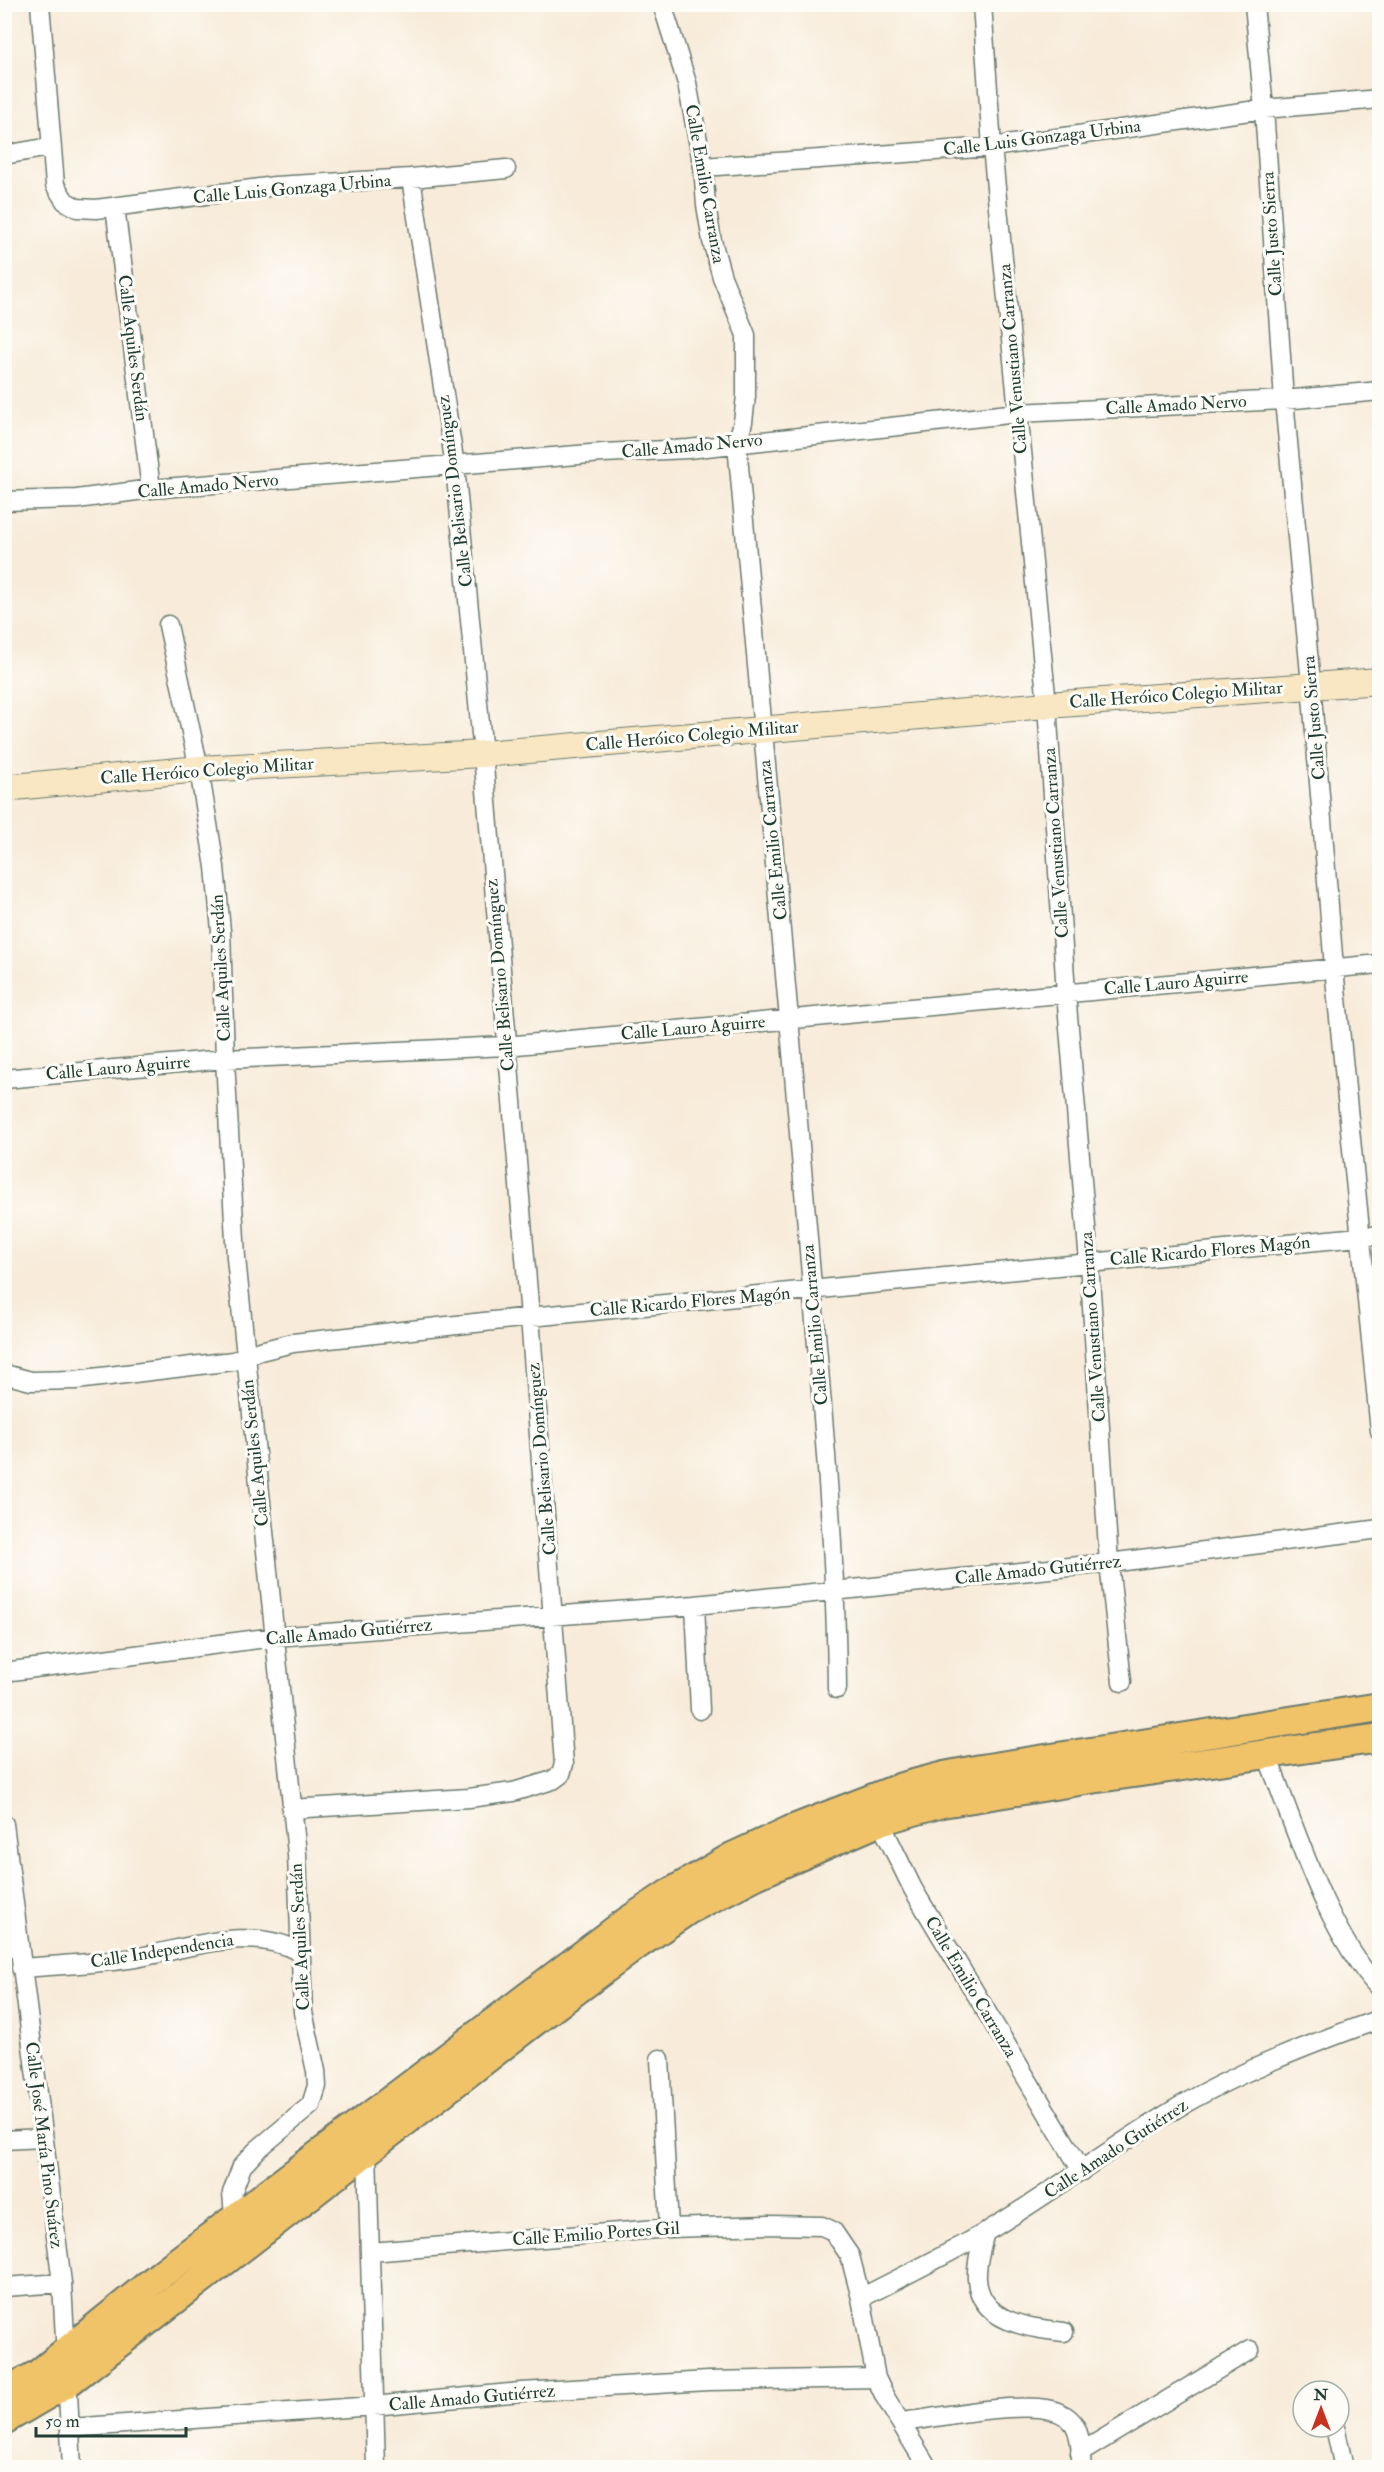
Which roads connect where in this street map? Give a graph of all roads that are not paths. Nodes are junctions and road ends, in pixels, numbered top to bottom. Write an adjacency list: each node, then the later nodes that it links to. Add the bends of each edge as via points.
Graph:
1 (40, 4): 7 (street)
2 (662, 4): 10 (street, Calle Emilio Carranza, via 687,83)
3 (982, 4): 8 (street, Calle Venustiano Carranza)
4 (1254, 4): 6 (street, Calle Justo Sierra)
5 (1380, 99): 6 (street, Calle Luis Gonzaga Urbina)
6 (1264, 109): 8 (street, Calle Luis Gonzaga Urbina); 15 (street, Calle Justo Sierra)
7 (50, 147): 9 (street); 13 (street, Calle Luis Gonzaga Urbina, via 55,185 65,201 77,208)
8 (992, 147): 10 (street, Calle Luis Gonzaga Urbina); 16 (street, Calle Venustiano Carranza)
9 (4, 155)
10 (703, 167): 17 (street, Calle Emilio Carranza, via 715,250 746,335 746,396)
11 (506, 169): 12 (street, Calle Luis Gonzaga Urbina)
12 (411, 178): 13 (street, Calle Luis Gonzaga Urbina, via 275,186); 18 (street, Calle Belisario Domínguez)
13 (115, 207): 19 (street, Calle Aquiles Serdán)
14 (1380, 391): 15 (street, Calle Amado Nervo)
15 (1284, 400): 16 (street, Calle Amado Nervo); 23 (street, Calle Justo Sierra)
16 (1017, 413): 17 (street, Calle Amado Nervo); 24 (street, Calle Venustiano Carranza)
17 (737, 444): 18 (street, Calle Amado Nervo); 25 (street, Calle Emilio Carranza)
18 (455, 466): 19 (street, Calle Amado Nervo); 26 (street, Calle Belisario Domínguez)
19 (152, 489): 20 (street, Calle Amado Nervo, via 77,499)
20 (4, 501)
21 (168, 625): 27 (street, Calle Aquiles Serdán)
22 (1380, 681): 23 (main road, Calle Heróico Colegio Militar)
23 (1311, 684): 24 (main road, Calle Heróico Colegio Militar); 30 (street, Calle Justo Sierra)
24 (1047, 705): 25 (main road, Calle Heróico Colegio Militar); 31 (street, Calle Venustiano Carranza)
25 (762, 730): 26 (main road, Calle Heróico Colegio Militar); 32 (street, Calle Emilio Carranza)
26 (483, 754): 27 (main road, Calle Heróico Colegio Militar); 33 (street, Calle Belisario Domínguez)
27 (199, 769): 28 (main road, Calle Heróico Colegio Militar); 34 (street, Calle Aquiles Serdán, via 221,931)
28 (4, 788)
29 (1380, 964): 30 (street, Calle Lauro Aguirre)
30 (1334, 968): 31 (street, Calle Lauro Aguirre); 37 (street, Calle Justo Sierra)
31 (1066, 993): 32 (street, Calle Lauro Aguirre); 38 (street, Calle Venustiano Carranza)
32 (790, 1019): 33 (street, Calle Lauro Aguirre); 39 (street, Calle Emilio Carranza)
33 (506, 1046): 34 (street, Calle Lauro Aguirre); 40 (street, Calle Belisario Domínguez)
34 (225, 1059): 35 (street, Calle Lauro Aguirre); 41 (street, Calle Aquiles Serdán)
35 (4, 1079)
36 (1380, 1235): 37 (street, Calle Ricardo Flores Magón)
37 (1360, 1237): 38 (street, Calle Ricardo Flores Magón); 43 (street, Calle Justo Sierra)
38 (1089, 1262): 39 (street, Calle Ricardo Flores Magón); 45 (street, Calle Venustiano Carranza)
39 (812, 1291): 40 (street, Calle Ricardo Flores Magón); 46 (street, Calle Emilio Carranza)
40 (530, 1317): 41 (street, Calle Ricardo Flores Magón, via 293,1343); 48 (street, Calle Belisario Domínguez)
41 (245, 1357): 42 (street, Calle Ricardo Flores Magón, via 212,1365 68,1381 31,1381); 49 (street, Calle Aquiles Serdán)
42 (4, 1374)
43 (1380, 1431)
44 (1380, 1529): 45 (street, Calle Amado Gutiérrez)
45 (1109, 1563): 46 (street, Calle Amado Gutiérrez); 51 (street, Calle Venustiano Carranza)
46 (836, 1591): 47 (street, Calle Amado Gutiérrez); 52 (street, Calle Emilio Carranza)
47 (695, 1605): 48 (street, Calle Amado Gutiérrez); 54 (street)
48 (554, 1616): 49 (street, Calle Amado Gutiérrez); 58 (street, Calle Belisario Domínguez, via 565,1754 561,1774 553,1780 470,1798)
49 (274, 1637): 50 (street, Calle Amado Gutiérrez); 58 (street, Calle Aquiles Serdán)
50 (4, 1672)
51 (1122, 1682)
52 (837, 1689)
53 (1380, 1707): 57 (main road, via 962,1772)
54 (700, 1710)
55 (1380, 1738): 56 (main road)
56 (1266, 1753): 57 (main road, via 925,1807); 62 (street, via 1334,1920 1352,1953)
57 (880, 1808): 67 (main road, via 688,1910 536,2020); 68 (street, Calle Emilio Carranza, via 891,1847 913,1889); 69 (main road, via 791,1830 732,1857 670,1893)
58 (291, 1809): 60 (street, Calle Aquiles Serdán)
59 (4, 1824): 61 (street, Calle José María Pino Suárez)
60 (300, 1952): 61 (street, Calle Independencia, via 274,1940 233,1940 125,1960); 69 (street, Calle Aquiles Serdán, via 303,2012 316,2071 314,2098 303,2113 242,2166 232,2193)
61 (21, 1968): 65 (street, Calle José María Pino Suárez)
62 (1380, 1989)
63 (1380, 2019): 68 (street, Calle Amado Gutiérrez, via 1205,2092)
64 (660, 2059): 70 (street)
65 (42, 2138): 66 (street); 74 (street, Calle José María Pino Suárez)
66 (4, 2140)
67 (367, 2151): 72 (main road); 73 (street)
68 (1082, 2171): 71 (street, Calle Amado Gutiérrez)
69 (233, 2219): 72 (street, Calle Aquiles Serdán); 78 (main road)
70 (669, 2228): 73 (street, Calle Emilio Portes Gil); 76 (street, Calle Emilio Portes Gil, via 822,2226 833,2231 850,2256)
71 (985, 2232): 76 (street, Calle Amado Gutiérrez); 77 (street, via 977,2280 991,2309 1019,2326)
72 (240, 2248): 81 (main road)
73 (370, 2252): 83 (street)
74 (62, 2283): 75 (street); 78 (street, Calle José María Pino Suárez)
75 (4, 2287)
76 (861, 2298): 80 (street)
77 (1064, 2332)
78 (66, 2350): 81 (street, Calle José María Pino Suárez); 82 (main road, via 37,2375)
79 (1250, 2350): 88 (street)
80 (876, 2378): 83 (street, Calle Amado Gutiérrez, via 708,2381); 85 (street)
81 (67, 2383): 84 (main road); 86 (street, Calle José María Pino Suárez)
82 (4, 2392)
83 (373, 2406): 86 (street, Calle Amado Gutiérrez); 90 (street)
84 (4, 2420)
85 (900, 2422): 88 (street, via 1020,2408 1048,2409 1060,2413 1076,2427); 91 (street)
86 (69, 2428): 89 (street, Calle José María Pino Suárez)
87 (1338, 2439): 92 (street)
88 (1081, 2460)
89 (72, 2468)
90 (376, 2468)
91 (928, 2468)
92 (1344, 2468)

